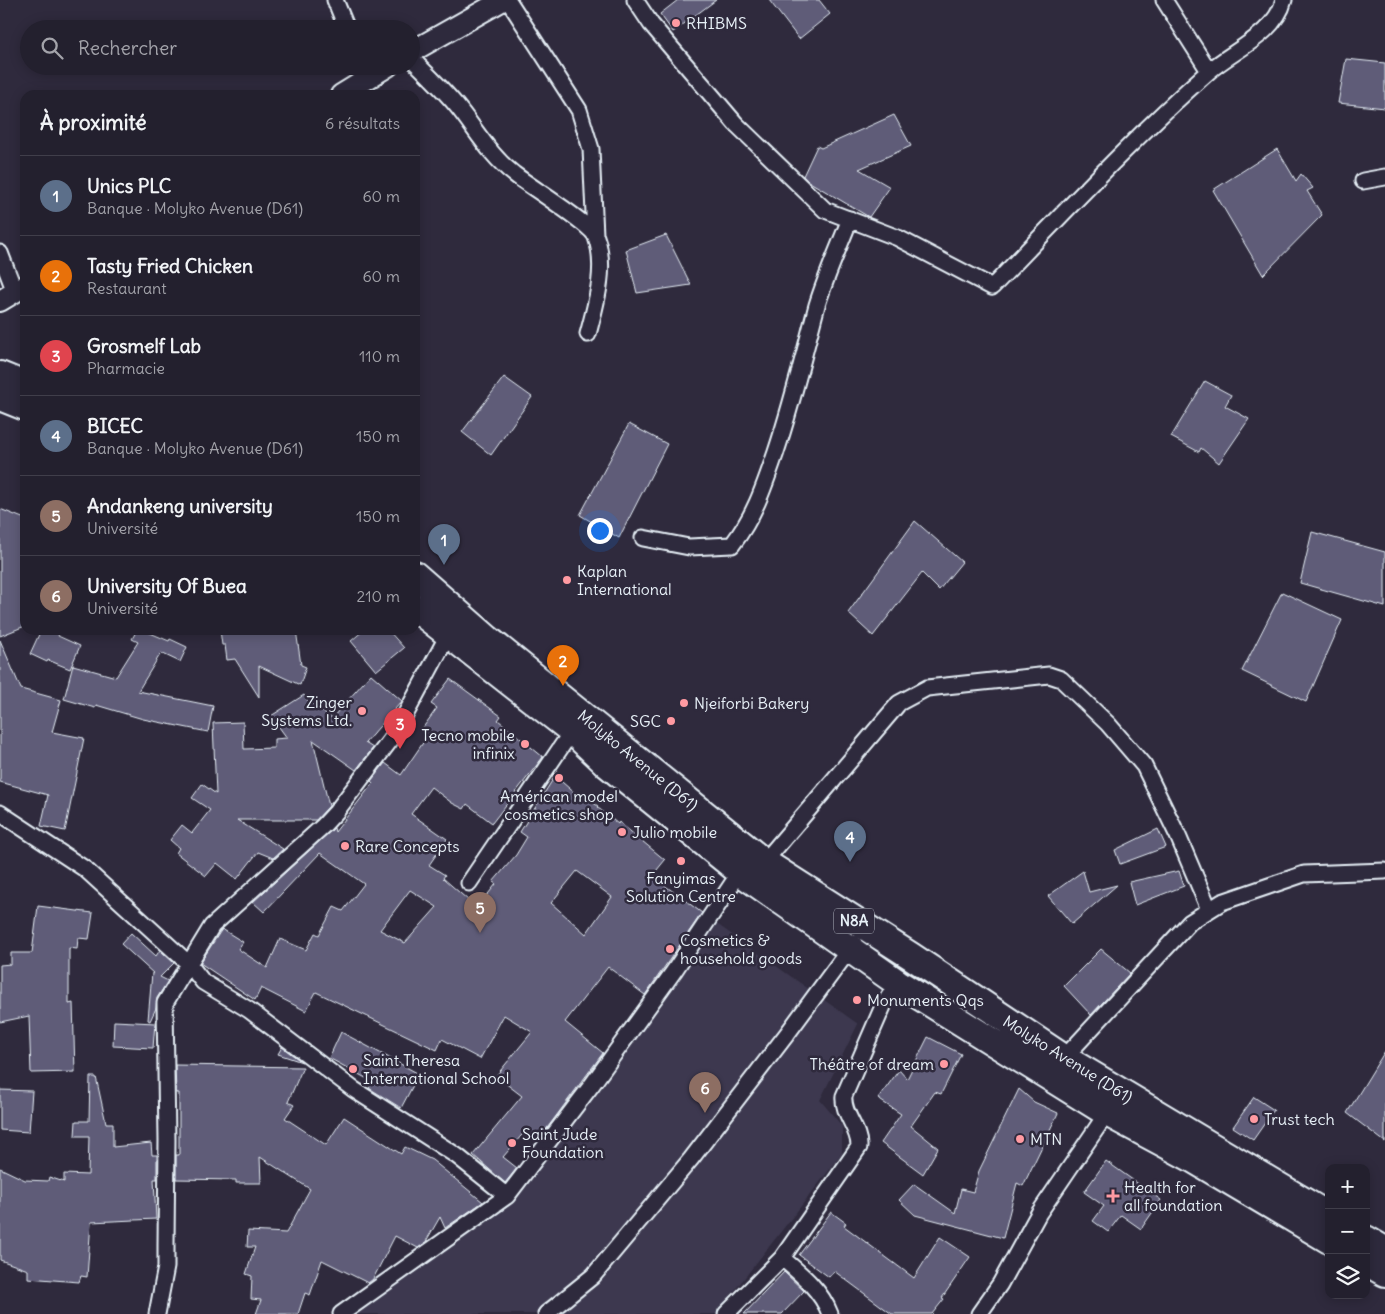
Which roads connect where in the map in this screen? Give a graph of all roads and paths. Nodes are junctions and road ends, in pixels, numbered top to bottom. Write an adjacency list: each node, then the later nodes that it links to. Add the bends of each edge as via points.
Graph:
1 (335, 0): 7 (street)
2 (503, 0): 8 (street)
3 (508, 0): 16 (street, via 578,110 591,149)
4 (635, 0): 15 (street, via 651,24 736,124 825,210)
5 (1164, 0): 10 (street)
6 (1284, 0): 10 (street, via 1269,27)
7 (343, 20)
8 (420, 47)
9 (420, 67): 16 (street, via 455,103 506,167)
10 (1209, 71): 15 (street, via 1133,142 992,287 898,238)
11 (363, 75): 12 (street)
12 (346, 90)
13 (1385, 178): 14 (street)
14 (1363, 181)
15 (850, 219): 24 (street, via 818,302 792,404 771,466 753,514 742,532 732,545 689,547)
16 (595, 235): 19 (street, via 600,261 599,288)
17 (0, 253): 18 (street)
18 (13, 293)
19 (588, 334)
20 (0, 375): 21 (highway)
21 (20, 383)
22 (0, 397): 23 (highway)
23 (20, 405)
24 (643, 538)
25 (420, 579): 30 (highway, Molyko Avenue (D61) / N8A, via 488,639)
26 (420, 612): 27 (highway, Molyko Avenue (D61) / N8A)
27 (448, 635): 28 (highway, Molyko Avenue (D61) / N8A); 37 (street, via 395,734 336,812 212,926)
28 (572, 731): 32 (highway, Molyko Avenue (D61) / N8A, via 608,766); 33 (street)
29 (0, 812): 37 (street, via 85,869)
30 (764, 862): 34 (street, via 899,703 927,688 1049,674 1060,678 1108,724 1144,766); 35 (highway, Molyko Avenue (D61) / N8A)
31 (1385, 871): 34 (street, via 1304,874)
32 (740, 872): 36 (highway, Molyko Avenue (D61) / N8A); 41 (street, via 674,971)
33 (469, 883)
34 (1209, 909): 39 (street, via 1190,922)
35 (864, 927): 36 (street); 39 (highway, Molyko Avenue (D61) / N8A)
36 (850, 949): 38 (highway, Molyko Avenue (D61) / N8A); 51 (street, via 691,1159 600,1269)
37 (189, 964): 41 (street, via 203,982 248,1010 353,1089 457,1156); 49 (street, via 165,1002 166,1267)
38 (898, 982): 40 (highway, Molyko Avenue (D61) / N8A); 46 (street, via 884,1004 844,1096 844,1105 859,1147)
39 (1064, 1058): 42 (highway, Molyko Avenue (D61) / N8A)
40 (1107, 1113): 43 (highway, Molyko Avenue (D61) / N8A, via 1191,1158); 54 (street, via 1040,1212 1000,1284)
41 (507, 1196): 50 (street)
42 (1325, 1214)
43 (1325, 1238)
44 (1370, 1241): 45 (highway)
45 (1385, 1250)
46 (782, 1258): 52 (street); 53 (street, via 808,1280)
47 (1370, 1264): 48 (highway)
48 (1385, 1273)
49 (157, 1314)
50 (341, 1314)
51 (546, 1314)
52 (726, 1314)
53 (830, 1314)
54 (979, 1314)

